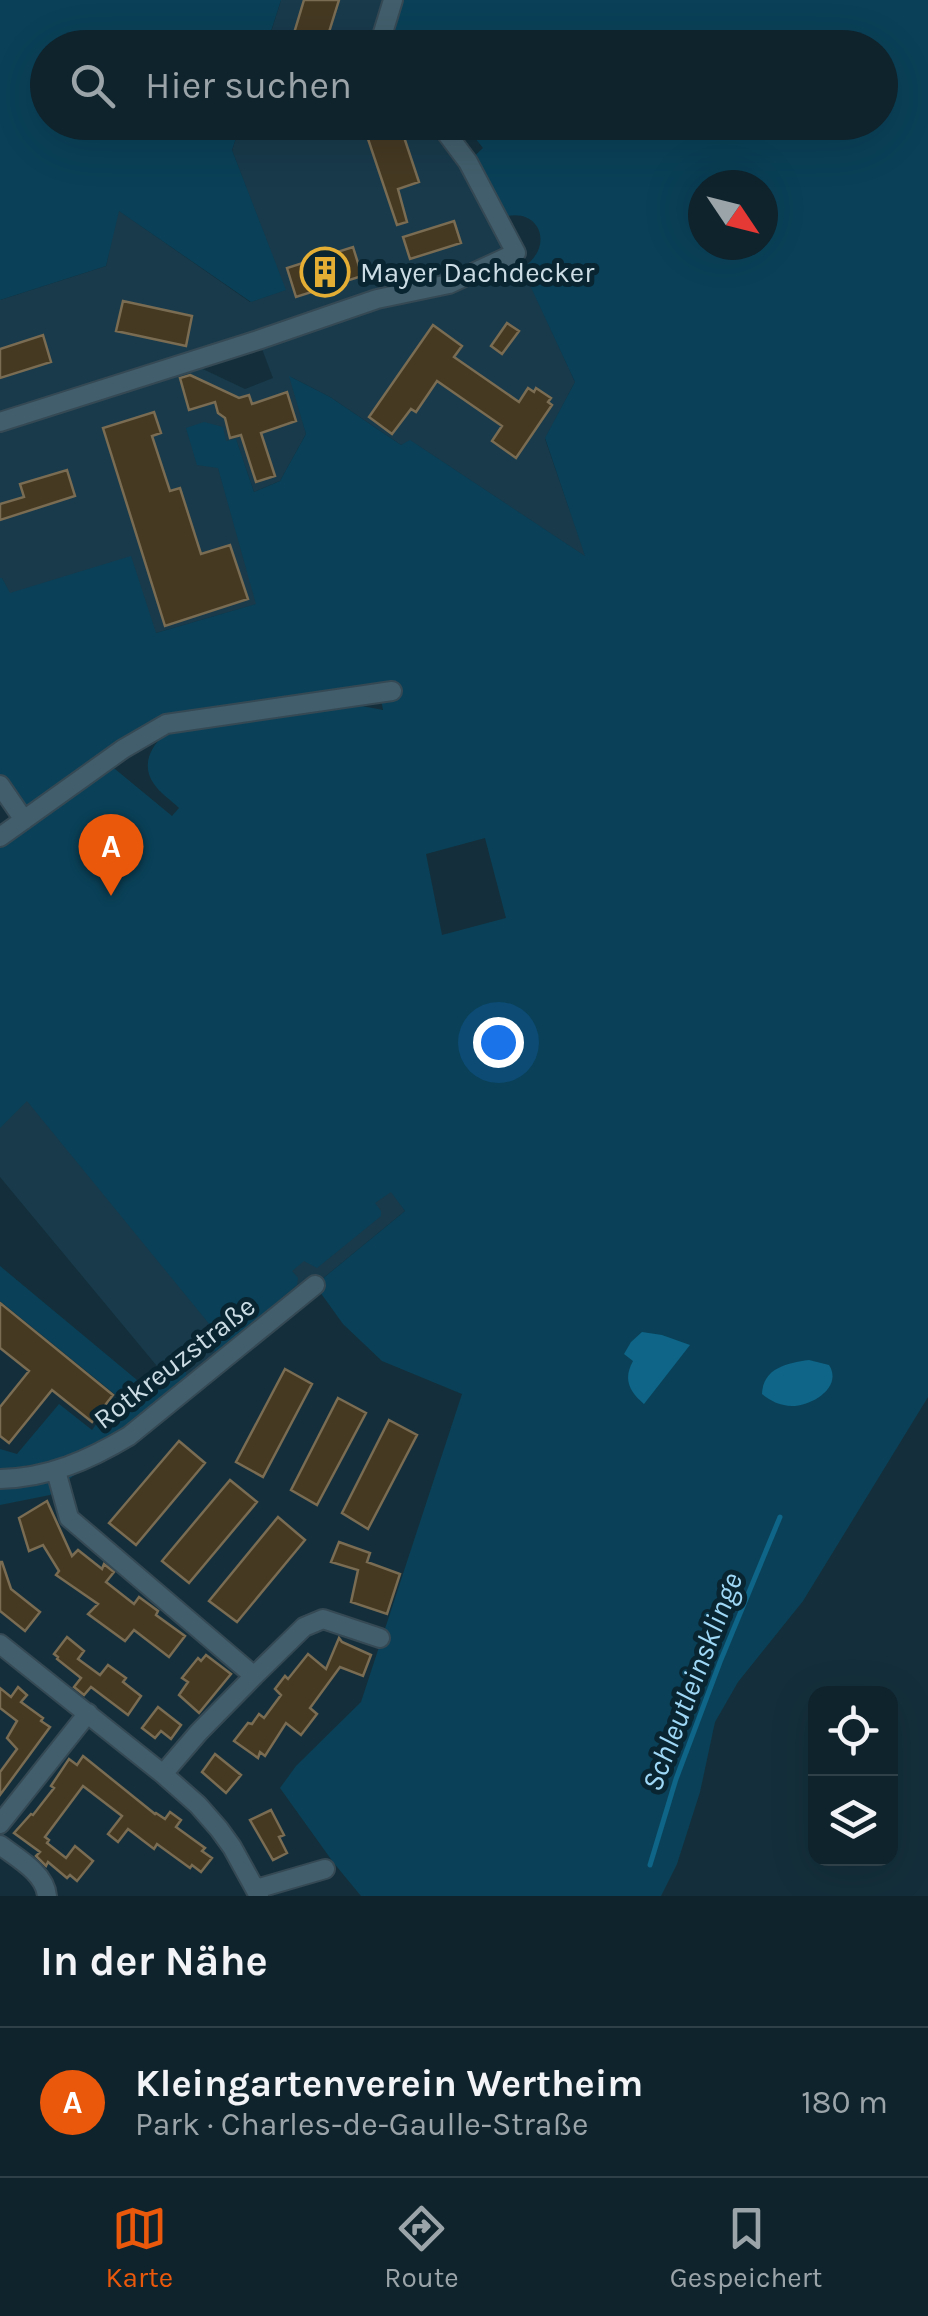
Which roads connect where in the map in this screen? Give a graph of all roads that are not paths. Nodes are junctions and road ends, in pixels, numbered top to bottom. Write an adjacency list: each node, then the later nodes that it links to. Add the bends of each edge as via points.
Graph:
1 (393, 0): 2 (street)
2 (384, 30)
3 (452, 140): 4 (street, via 516,252 449,284 377,299)
4 (0, 422)
5 (392, 690): 7 (street, via 166,724)
6 (0, 785): 7 (street)
7 (24, 820): 8 (street)
8 (0, 837)
9 (315, 1285): 10 (street, Rotkreuzstraße, via 130,1436)
10 (56, 1471): 11 (street, Rotkreuzstraße); 14 (street, via 68,1518)
11 (0, 1479)
12 (380, 1638): 14 (street, via 323,1618 304,1627)
13 (0, 1644): 15 (street)
14 (254, 1676): 16 (street)
15 (88, 1713): 16 (street); 17 (street)
16 (163, 1774): 20 (street, via 220,1828)
17 (0, 1824)
18 (0, 1845): 21 (street, via 40,1878)
19 (325, 1869): 20 (street)
20 (258, 1893)
21 (47, 1896)

